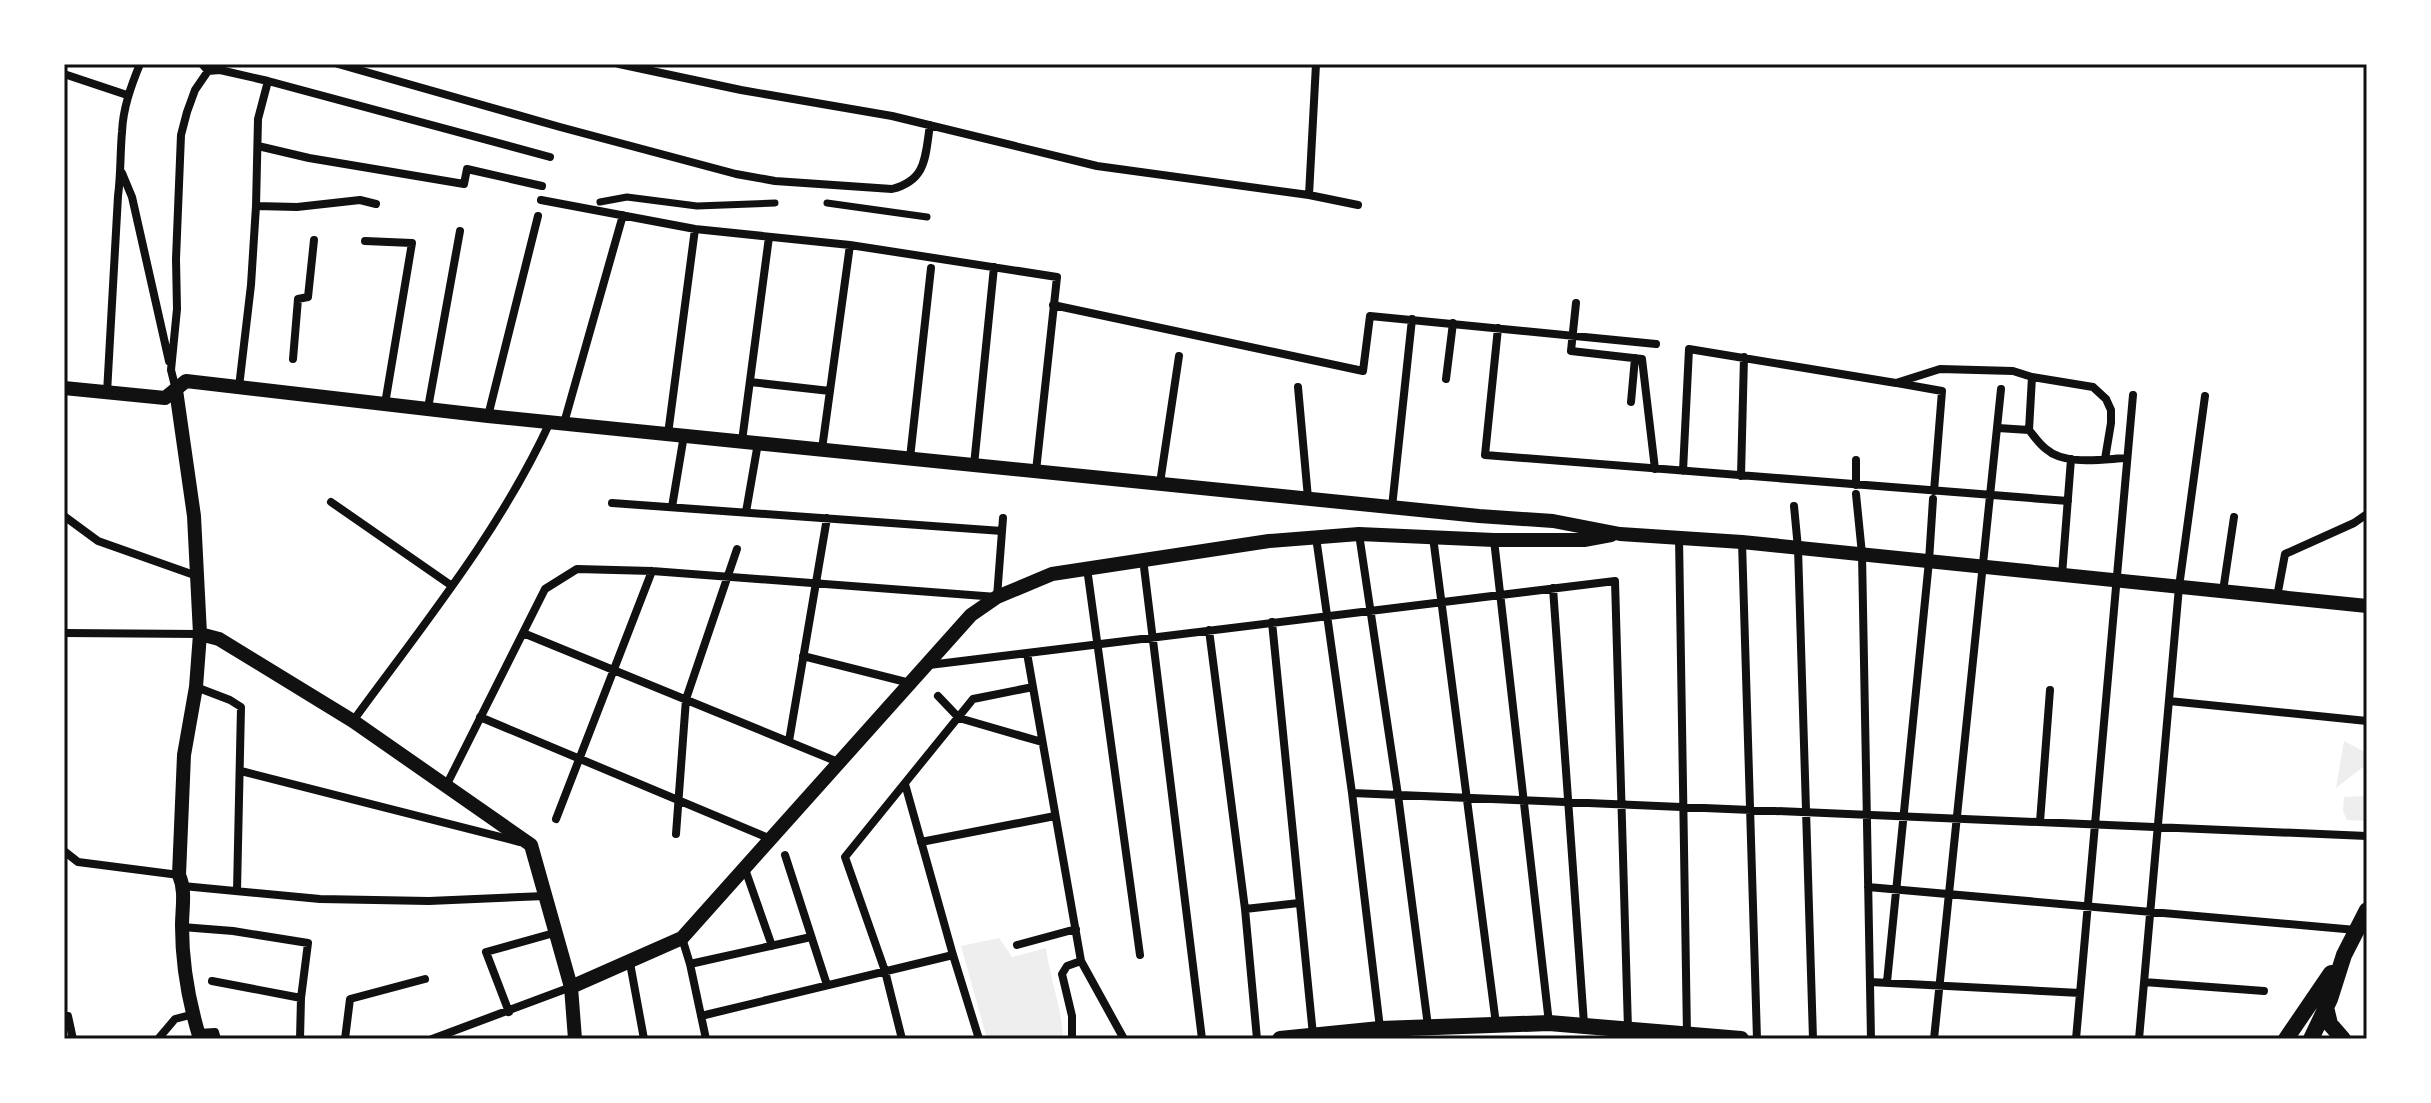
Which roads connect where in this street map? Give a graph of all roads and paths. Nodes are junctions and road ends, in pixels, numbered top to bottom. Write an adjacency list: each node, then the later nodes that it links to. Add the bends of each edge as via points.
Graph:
1 (140, 64): 8 (street)
2 (338, 64): 9 (street, via 775,181 892,189 907,185 924,161)
3 (619, 64): 9 (street)
4 (1316, 64): 14 (street)
5 (205, 67): 7 (street); 44 (street, via 181,135)
6 (64, 74): 8 (street)
7 (268, 81): 10 (street, via 258,119); 11 (street)
8 (127, 95): 12 (street)
9 (930, 125): 14 (street, via 1097,166)
10 (258, 146): 13 (street, via 464,184 467,169); 21 (street)
11 (550, 157)
12 (122, 173): 44 (street); 55 (street)
13 (542, 186)
14 (1309, 195): 20 (street)
15 (541, 200): 22 (street)
16 (600, 202): 17 (street, via 627,197 697,206)
17 (775, 203)
18 (827, 203): 24 (street)
19 (376, 204): 21 (street, via 360,200)
20 (1358, 205)
21 (256, 206): 49 (street)
22 (623, 215): 25 (street); 62 (street)
23 (538, 216): 61 (street)
24 (927, 217)
25 (695, 229): 27 (street); 65 (street)
26 (460, 231): 60 (street)
27 (769, 237): 30 (street); 47 (street)
28 (314, 240): 43 (street, via 308,297 298,299)
29 (365, 241): 59 (street, via 412,243)
30 (850, 245): 31 (street); 54 (street)
31 (994, 267): 34 (street, via 1057,277); 75 (street)
32 (931, 268): 70 (street)
33 (1576, 303): 38 (street)
34 (1053, 305): 35 (street, via 1363,371 1370,316); 77 (street)
35 (1412, 319): 36 (street); 90 (street)
36 (1453, 323): 37 (street); 46 (street)
37 (1498, 328): 38 (street); 76 (street, via 1485,455)
38 (1572, 335): 39 (street); 42 (street, via 1571,351)
39 (1656, 344)
40 (1179, 356): 80 (street)
41 (1744, 357): 48 (street); 78 (street, via 1689,349); 79 (street)
42 (1635, 358): 58 (street); 76 (street, via 1642,359)
43 (293, 359)
44 (171, 370): 53 (street)
45 (2032, 377): 48 (street, via 2013,371 1940,369); 64 (street); 73 (street, via 2093,387 2106,399 2111,423)
46 (1446, 379)
47 (750, 382): 54 (street); 67 (street)
48 (1896, 383): 82 (street, via 1942,391)
49 (239, 387): 53 (street, via 186,381); 59 (street, via 290,387)
50 (1298, 387): 84 (street)
51 (64, 388): 55 (street)
52 (2001, 389): 63 (street)
53 (176, 390): 55 (street, via 165,398); 114 (street)
54 (830, 391): 69 (street)
55 (107, 393)
56 (2133, 395): 71 (street)
57 (2205, 396): 119 (street)
58 (1631, 402)
59 (385, 404): 60 (street)
60 (428, 408): 61 (street)
61 (488, 416): 62 (street)
62 (557, 422): 65 (street); 118 (street)
63 (1998, 428): 64 (street); 83 (street)
64 (2029, 430): 72 (street, via 2054,455)
65 (668, 434): 66 (street)
66 (684, 435): 67 (street); 89 (street)
67 (742, 441): 68 (street)
68 (758, 443): 69 (street); 91 (street)
69 (822, 449): 70 (street)
70 (910, 458): 75 (street)
71 (2127, 458): 73 (street); 116 (street)
72 (2071, 459): 73 (street); 85 (street)
73 (2105, 459)
74 (1856, 460): 81 (street)
75 (974, 465): 77 (street)
76 (1655, 469): 78 (street)
77 (1036, 471): 80 (street)
78 (1683, 471): 79 (street)
79 (1741, 476): 81 (street)
80 (1160, 483): 84 (street)
81 (1856, 490): 82 (street); 107 (street)
82 (1933, 495): 83 (street); 109 (street)
83 (1991, 495): 85 (street); 110 (street)
84 (1308, 498): 90 (street)
85 (2068, 501): 113 (street)
86 (331, 502): 118 (street)
87 (612, 503): 89 (street)
88 (1794, 506): 105 (street)
89 (672, 507): 91 (street)
90 (1392, 507): 99 (street, via 1553,521)
91 (746, 512): 95 (street)
92 (2367, 514): 124 (street, via 2285,554)
93 (64, 516): 114 (street, via 98,541)
94 (2234, 517): 121 (street)
95 (827, 518): 97 (street); 117 (street)
96 (1003, 518): 97 (street)
97 (1002, 531): 123 (street)
98 (1359, 534): 101 (street); 102 (street); 127 (street)
99 (1620, 534): 100 (street); 103 (street, via 1584,540)
100 (1679, 536): 104 (street); 165 (street)
101 (1316, 537): 108 (street); 128 (street)
102 (1433, 537): 103 (street); 125 (street)
103 (1494, 540): 122 (street)
104 (1742, 542): 105 (street); 166 (street)
105 (1798, 548): 107 (street); 167 (street)
106 (737, 549): 115 (street)
107 (1862, 554): 109 (street); 168 (street)
108 (1143, 559): 111 (street); 134 (street)
109 (1929, 561): 110 (street); 170 (street)
110 (1983, 567): 113 (street); 171 (street)
111 (1087, 568): 123 (street, via 1052,574); 135 (street)
112 (652, 571): 115 (street); 132 (street, via 577,569 545,589); 139 (street)
113 (2062, 575): 116 (street)
114 (198, 577): 133 (street)
115 (728, 577): 117 (street); 145 (street)
116 (2117, 580): 119 (street); 174 (street)
117 (816, 583): 123 (street); 137 (street)
118 (452, 586): 149 (street)
119 (2179, 587): 121 (street); 146 (street)
120 (1553, 588): 122 (street); 163 (street); 164 (street, via 1615,581)
121 (2223, 591): 124 (street)
122 (1500, 595): 125 (street); 162 (street)
123 (997, 597): 138 (street, via 971,615)
124 (2277, 597): 126 (street)
125 (1441, 602): 127 (street); 160 (street)
126 (2367, 606)
127 (1370, 610): 128 (street); 159 (street)
128 (1327, 615): 129 (street); 158 (street)
129 (1272, 622): 130 (street); 190 (street)
130 (1209, 630): 134 (street); 192 (street)
131 (64, 633): 133 (street)
132 (523, 633): 139 (street); 147 (street)
133 (200, 634): 141 (street); 149 (street, via 219,639)
134 (1154, 636): 135 (street); 247 (street)
135 (1097, 644): 136 (street); 204 (street)
136 (1027, 653): 138 (street); 142 (street)
137 (803, 656): 140 (street); 151 (street)
138 (926, 665): 140 (street)
139 (613, 669): 145 (street); 153 (street)
140 (910, 683): 154 (street)
141 (196, 687): 155 (street, via 241,707); 184 (street, via 184,755)
142 (1033, 687): 148 (street, via 973,699); 152 (street)
143 (2050, 690): 173 (street)
144 (938, 696): 148 (street)
145 (686, 699): 151 (street); 161 (street)
146 (2169, 701): 150 (street); 175 (street)
147 (480, 717): 153 (street); 157 (street)
148 (959, 718): 152 (street); 156 (street)
149 (353, 721): 157 (street)
150 (2367, 721)
151 (789, 741): 154 (street)
152 (1042, 742): 169 (street)
153 (579, 757): 161 (street); 172 (street)
154 (838, 762): 178 (street)
155 (241, 771): 180 (street); 187 (street)
156 (905, 784): 179 (street); 208 (street, via 845,857)
157 (446, 786): 180 (street)
158 (1352, 793): 159 (street); 229 (street)
159 (1398, 795): 160 (street); 228 (street)
160 (1467, 798): 162 (street); 226 (street)
161 (679, 799): 176 (street); 178 (street)
162 (1523, 800): 163 (street); 225 (street)
163 (1568, 802): 164 (street); 227 (street)
164 (1622, 804): 165 (street); 230 (street)
165 (1683, 807): 166 (street); 231 (street)
166 (1750, 810): 167 (street); 251 (street)
167 (1806, 812): 168 (street); 252 (street)
168 (1867, 815): 170 (street); 185 (street)
169 (1055, 816): 179 (street); 196 (street)
170 (1903, 816): 171 (street); 186 (street)
171 (1957, 818): 173 (street); 188 (street)
172 (556, 819)
173 (2040, 822): 174 (street)
174 (2096, 824): 175 (street); 191 (street)
175 (2160, 827): 177 (street); 194 (street)
176 (676, 834)
177 (2367, 836)
178 (771, 839): 183 (street)
179 (921, 842): 203 (street)
180 (531, 845): 189 (street)
181 (64, 851): 184 (street, via 78,862)
182 (785, 855): 199 (street)
183 (745, 869): 200 (street); 202 (street)
184 (181, 880): 187 (street); 195 (street)
185 (1868, 887): 186 (street); 211 (street)
186 (1896, 890): 188 (street); 212 (street)
187 (237, 891): 189 (street, via 429,901)
188 (1949, 894): 191 (street); 215 (street)
189 (545, 896): 198 (street)
190 (1299, 903): 192 (street); 233 (street)
191 (2088, 907): 194 (street); 218 (street)
192 (1245, 909): 248 (street)
193 (2367, 910): 197 (main road)
194 (2151, 912): 197 (street); 213 (street)
195 (182, 927): 219 (street, via 308,943); 222 (street)
196 (1076, 929): 201 (street); 205 (street)
197 (2357, 930): 220 (main road)
198 (554, 933): 216 (street); 221 (street, via 486,952)
199 (811, 937): 202 (street); 214 (street)
200 (682, 938): 206 (street); 207 (street)
201 (1017, 945)
202 (772, 946): 207 (street)
203 (953, 955): 208 (street); 244 (street)
204 (1140, 955)
205 (1081, 961): 245 (street, via 1062,974); 246 (street)
206 (630, 963): 216 (street); 241 (street)
207 (690, 964): 224 (street)
208 (885, 971): 214 (street); 243 (street)
209 (425, 979): 238 (street, via 350,999)
210 (212, 981): 219 (street)
211 (1870, 982): 212 (street); 253 (street)
212 (1887, 982): 215 (street)
213 (2144, 982): 217 (street); 256 (street)
214 (827, 985): 224 (street)
215 (1939, 985): 218 (street); 254 (street)
216 (571, 987): 221 (street); 240 (street)
217 (2264, 991)
218 (2080, 993): 255 (street)
219 (301, 998): 237 (street)
220 (2319, 1005): 257 (main road); 258 (main road, via 2302,1030); 259 (main road); 260 (main road)
221 (509, 1012): 239 (street)
222 (194, 1014): 232 (street); 235 (street, via 175,1019)
223 (68, 1016): 234 (street)
224 (701, 1016): 242 (street)
225 (1549, 1023): 226 (main road); 227 (main road)
226 (1496, 1024): 228 (main road)
227 (1584, 1024): 230 (main road)
228 (1428, 1026): 229 (main road)
229 (1380, 1029): 233 (main road)
230 (1628, 1029): 231 (main road)
231 (1687, 1035): 250 (main road)
232 (199, 1036): 236 (street, via 215,1032)
233 (1313, 1036): 249 (main road)
234 (73, 1039)
235 (158, 1039)
236 (217, 1039)
237 (300, 1039)
238 (345, 1039)
239 (432, 1039)
240 (575, 1039)
241 (644, 1039)
242 (706, 1039)
243 (902, 1039)
244 (979, 1039)
245 (1072, 1039)
246 (1124, 1039)
247 (1202, 1039)
248 (1257, 1039)
249 (1280, 1039)
250 (1741, 1039)
251 (1757, 1039)
252 (1813, 1039)
253 (1871, 1039)
254 (1934, 1039)
255 (2076, 1039)
256 (2139, 1039)
257 (2286, 1039)
258 (2302, 1039)
259 (2311, 1039)
260 (2343, 1039)

